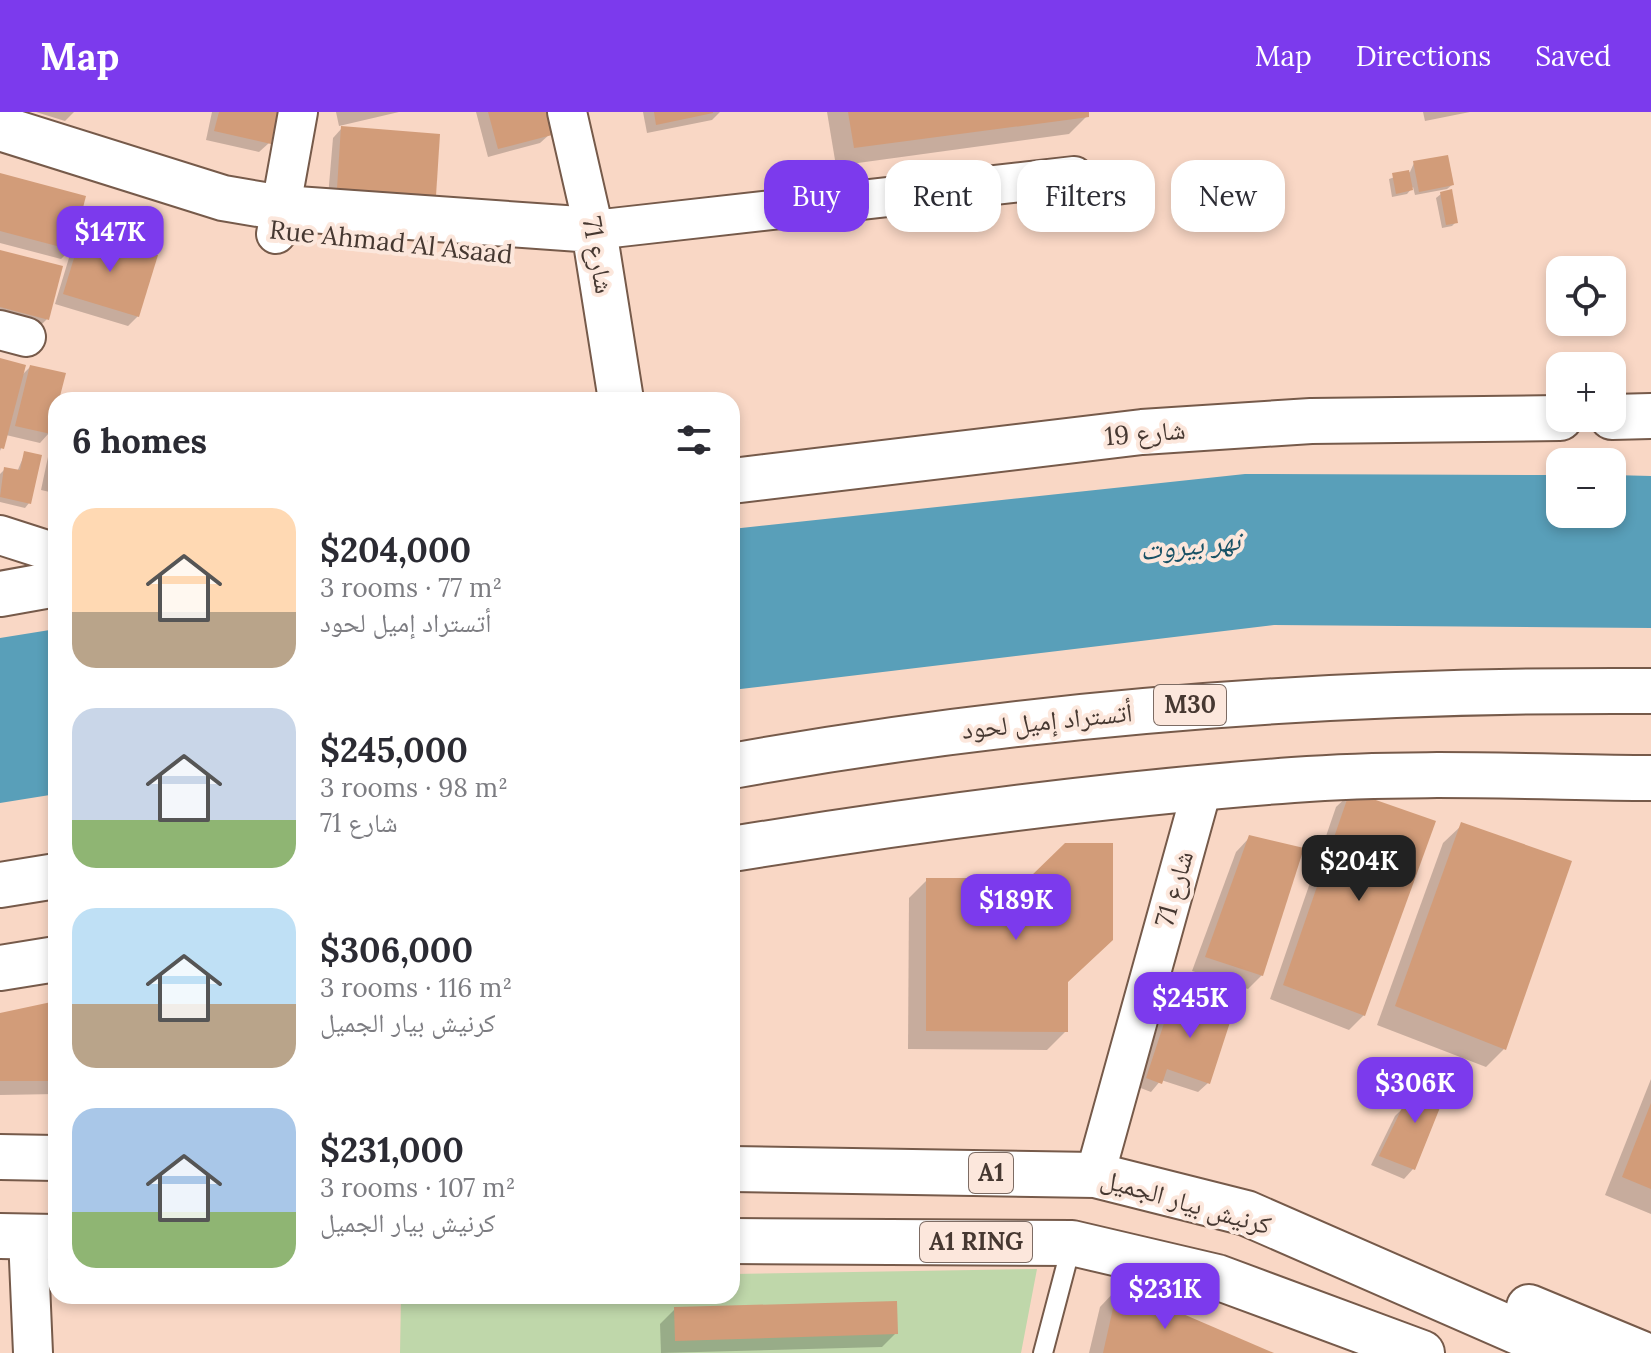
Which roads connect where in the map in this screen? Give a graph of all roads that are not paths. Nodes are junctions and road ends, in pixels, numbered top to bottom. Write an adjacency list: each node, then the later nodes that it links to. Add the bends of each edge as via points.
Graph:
1 (298, 112): 6 (street)
2 (567, 112): 7 (street, شارع 71)
3 (0, 128): 6 (main road, Rue Ahmad Al Asaad, via 223,198)
4 (0, 155): 6 (main road, Rue Ahmad Al Asaad)
5 (1017, 184): 7 (street)
6 (279, 221): 7 (main road, Rue Ahmad Al Asaad)
7 (597, 246): 8 (main road, شارع 71)
8 (620, 392)
9 (1651, 416): 10 (main road)
10 (1626, 417)
11 (1546, 418): 12 (main road, شارع 19, via 1311,421 1142,432)
12 (740, 480)
13 (0, 535): 14 (street)
14 (48, 550)
15 (48, 585): 16 (main road)
16 (0, 594)
17 (1651, 691): 18 (main road, أتستراد إميل لحود / M30, via 1462,690 1196,705 954,731)
18 (740, 765)
19 (1651, 778): 20 (main road, via 1372,777)
20 (1202, 789): 21 (main road); 29 (street, شارع 71)
21 (740, 848)
22 (48, 877): 23 (main road)
23 (0, 885)
24 (48, 960): 25 (main road)
25 (0, 968)
26 (0, 1157): 27 (main road)
27 (48, 1158)
28 (740, 1169): 29 (main road, كرنيش بيار الجميل / A1)
29 (1095, 1175): 30 (main road, كرنيش بيار الجميل / A1)
30 (1246, 1213): 39 (main road, كرنيش بيار الجميل); 40 (main road, via 1560,1317)
31 (28, 1236): 35 (street)
32 (740, 1241): 33 (main road, A1 RING)
33 (1072, 1243): 34 (main road, A1 RING); 36 (lane)
34 (1217, 1277): 37 (main road); 38 (main road, A1 RING)
35 (33, 1353)
36 (1043, 1353)
37 (1357, 1353)
38 (1422, 1353)
39 (1566, 1353)
40 (1640, 1353)

